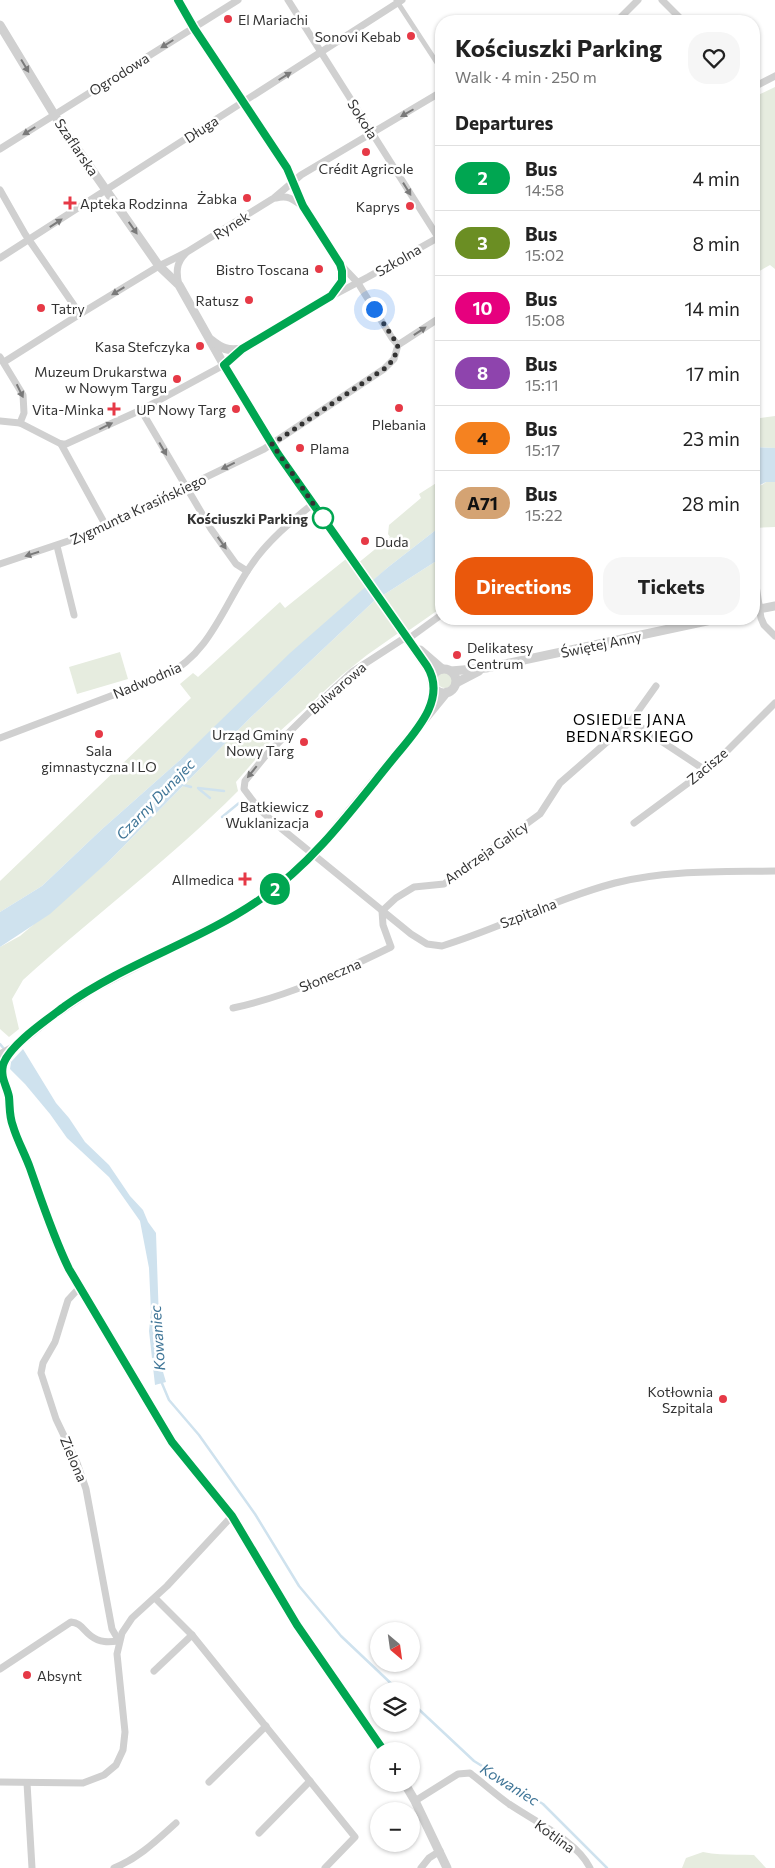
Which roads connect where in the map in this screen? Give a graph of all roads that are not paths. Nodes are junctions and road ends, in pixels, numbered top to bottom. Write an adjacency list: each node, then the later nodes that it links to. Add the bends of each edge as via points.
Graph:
1 (178, 0): 10 (street)
2 (238, 0): 10 (street, Ogrodowa)
3 (288, 0): 11 (street, Sokoła)
4 (638, 0): 7 (street)
5 (662, 0): 8 (street)
6 (398, 1): 11 (street, Długa); 12 (street)
7 (623, 15)
8 (677, 15)
9 (0, 25): 17 (street, Szaflarska, one-way to 17)
10 (194, 28): 16 (street); 17 (street, Ogrodowa, one-way to 17)
11 (322, 53): 16 (street, Długa, one-way to 11); 18 (street, Sokoła)
12 (435, 60)
13 (775, 76): 14 (street)
14 (760, 84)
15 (435, 96): 18 (street, Rynek, one-way to 18)
16 (244, 102): 20 (street); 22 (street, Długa)
17 (55, 115): 19 (street, Ogrodowa, one-way to 19); 22 (street, Szaflarska)
18 (372, 133): 20 (street, Rynek); 25 (street, Sokoła, one-way to 25)
19 (0, 149)
20 (292, 181): 23 (street, Rynek); 24 (street)
21 (0, 190): 26 (street)
22 (106, 190): 26 (street, Długa, one-way to 22); 31 (street, Szaflarska, one-way to 31)
23 (274, 198): 24 (street, via 291,197); 28 (street, Rynek)
24 (303, 206): 30 (street)
25 (435, 230)
26 (30, 240): 29 (street, Długa); 35 (street)
27 (435, 241): 32 (street, Szkolna)
28 (188, 252): 31 (street, Rynek); 33 (street, Rynek, via 180,259 176,270)
29 (0, 258)
30 (340, 264): 32 (street); 34 (street, via 342,281)
31 (159, 266): 33 (street); 35 (street, Rynek, one-way to 35)
32 (358, 283): 34 (street); 38 (street)
33 (179, 285): 37 (street)
34 (331, 296): 39 (street)
35 (80, 314): 40 (street, Rynek)
36 (435, 321): 38 (street, one-way to 36)
37 (210, 339): 39 (street, via 223,349); 41 (street)
38 (398, 345): 46 (street, Zygmunta Krasińskiego, via 394,359 384,369)
39 (242, 349): 41 (street)
40 (2, 359): 44 (street, one-way to 44, via 23,395 25,404)
41 (224, 365): 42 (street); 46 (street)
42 (141, 410): 45 (street, one-way to 42, via 71,443); 47 (street, one-way to 47)
43 (0, 421): 44 (street)
44 (20, 423): 45 (street)
45 (61, 444): 49 (street)
46 (272, 444): 47 (street, Zygmunta Krasińskiego, one-way to 47); 48 (street)
47 (186, 487): 49 (street, Zygmunta Krasińskiego); 52 (street, one-way to 52, via 236,564)
48 (313, 504): 52 (street, Nadwodnia, via 272,541); 60 (street)
49 (106, 526): 50 (street, Zygmunta Krasińskiego)
50 (57, 546): 51 (street, Zygmunta Krasińskiego, one-way to 51); 55 (street)
51 (0, 564)
52 (247, 571): 71 (street, Nadwodnia, via 206,642 178,669)
53 (775, 606): 54 (street)
54 (760, 609)
55 (74, 615)
56 (760, 618): 59 (street)
57 (435, 619): 60 (street, Bulwarowa)
58 (688, 625): 61 (street, Świętej Anny)
59 (775, 636)
60 (407, 638): 62 (street); 63 (street); 74 (street, Bulwarowa, one-way to 74, via 352,672 278,742 245,781 244,790 259,809)
61 (486, 668): 62 (street, Świętej Anny); 64 (street, Świętej Anny)
62 (447, 670): 63 (street, via 437,671); 64 (street, via 456,676)
63 (433, 676): 66 (street)
64 (456, 683): 67 (street)
65 (656, 686): 69 (street, Andrzeja Galicy)
66 (434, 687): 67 (street, via 440,692); 70 (street)
67 (447, 692): 70 (street)
68 (775, 703): 72 (street, Zacisze)
69 (631, 721): 72 (street); 76 (street, Andrzeja Galicy, via 560,783 540,814 444,884 414,887)
70 (422, 724): 74 (street)
71 (0, 738)
72 (704, 770): 73 (street, Zacisze)
73 (634, 823)
74 (313, 854): 76 (street, Szpitalna); 78 (street, via 281,884 253,904 92,989)
75 (775, 871): 76 (street, Szpitalna, via 676,874 617,883 587,891 442,946 421,941)
76 (382, 911): 77 (street, Słoneczna, via 391,947 345,970 266,1001)
77 (233, 1008)
78 (13, 1048): 79 (street); 80 (street)
79 (0, 1055)
80 (1, 1069): 82 (street)
81 (0, 1094): 82 (street)
82 (8, 1106): 83 (street, via 56,1239)
83 (80, 1287): 84 (street, via 172,1442); 87 (street, Zielona, via 68,1300 41,1373 56,1419 86,1489 112,1629)
84 (232, 1516): 85 (street, Zielona); 91 (street, via 297,1625)
85 (155, 1598): 86 (street); 87 (street, Zielona, via 132,1618)
86 (192, 1635): 89 (street); 90 (street)
87 (119, 1641): 88 (street, via 104,1642 78,1623 71,1622); 95 (street, Zielona, via 117,1666 125,1732 116,1765 104,1775 83,1783)
88 (0, 1669)
89 (154, 1671)
90 (266, 1726): 92 (street); 94 (street)
91 (378, 1742)
92 (310, 1781): 99 (street); 103 (street, via 355,1837)
93 (0, 1782): 95 (street, Zielona)
94 (209, 1782)
95 (27, 1783): 101 (street)
96 (410, 1792): 97 (street)
97 (415, 1801): 100 (street); 106 (street, Kotlina, via 458,1774 470,1773 563,1840 585,1858)
98 (176, 1823): 102 (street, via 128,1863)
99 (259, 1832)
100 (440, 1851): 104 (street); 105 (street)
101 (32, 1868)
102 (114, 1868)
103 (325, 1868)
104 (421, 1868)
105 (447, 1868)
106 (590, 1868)

